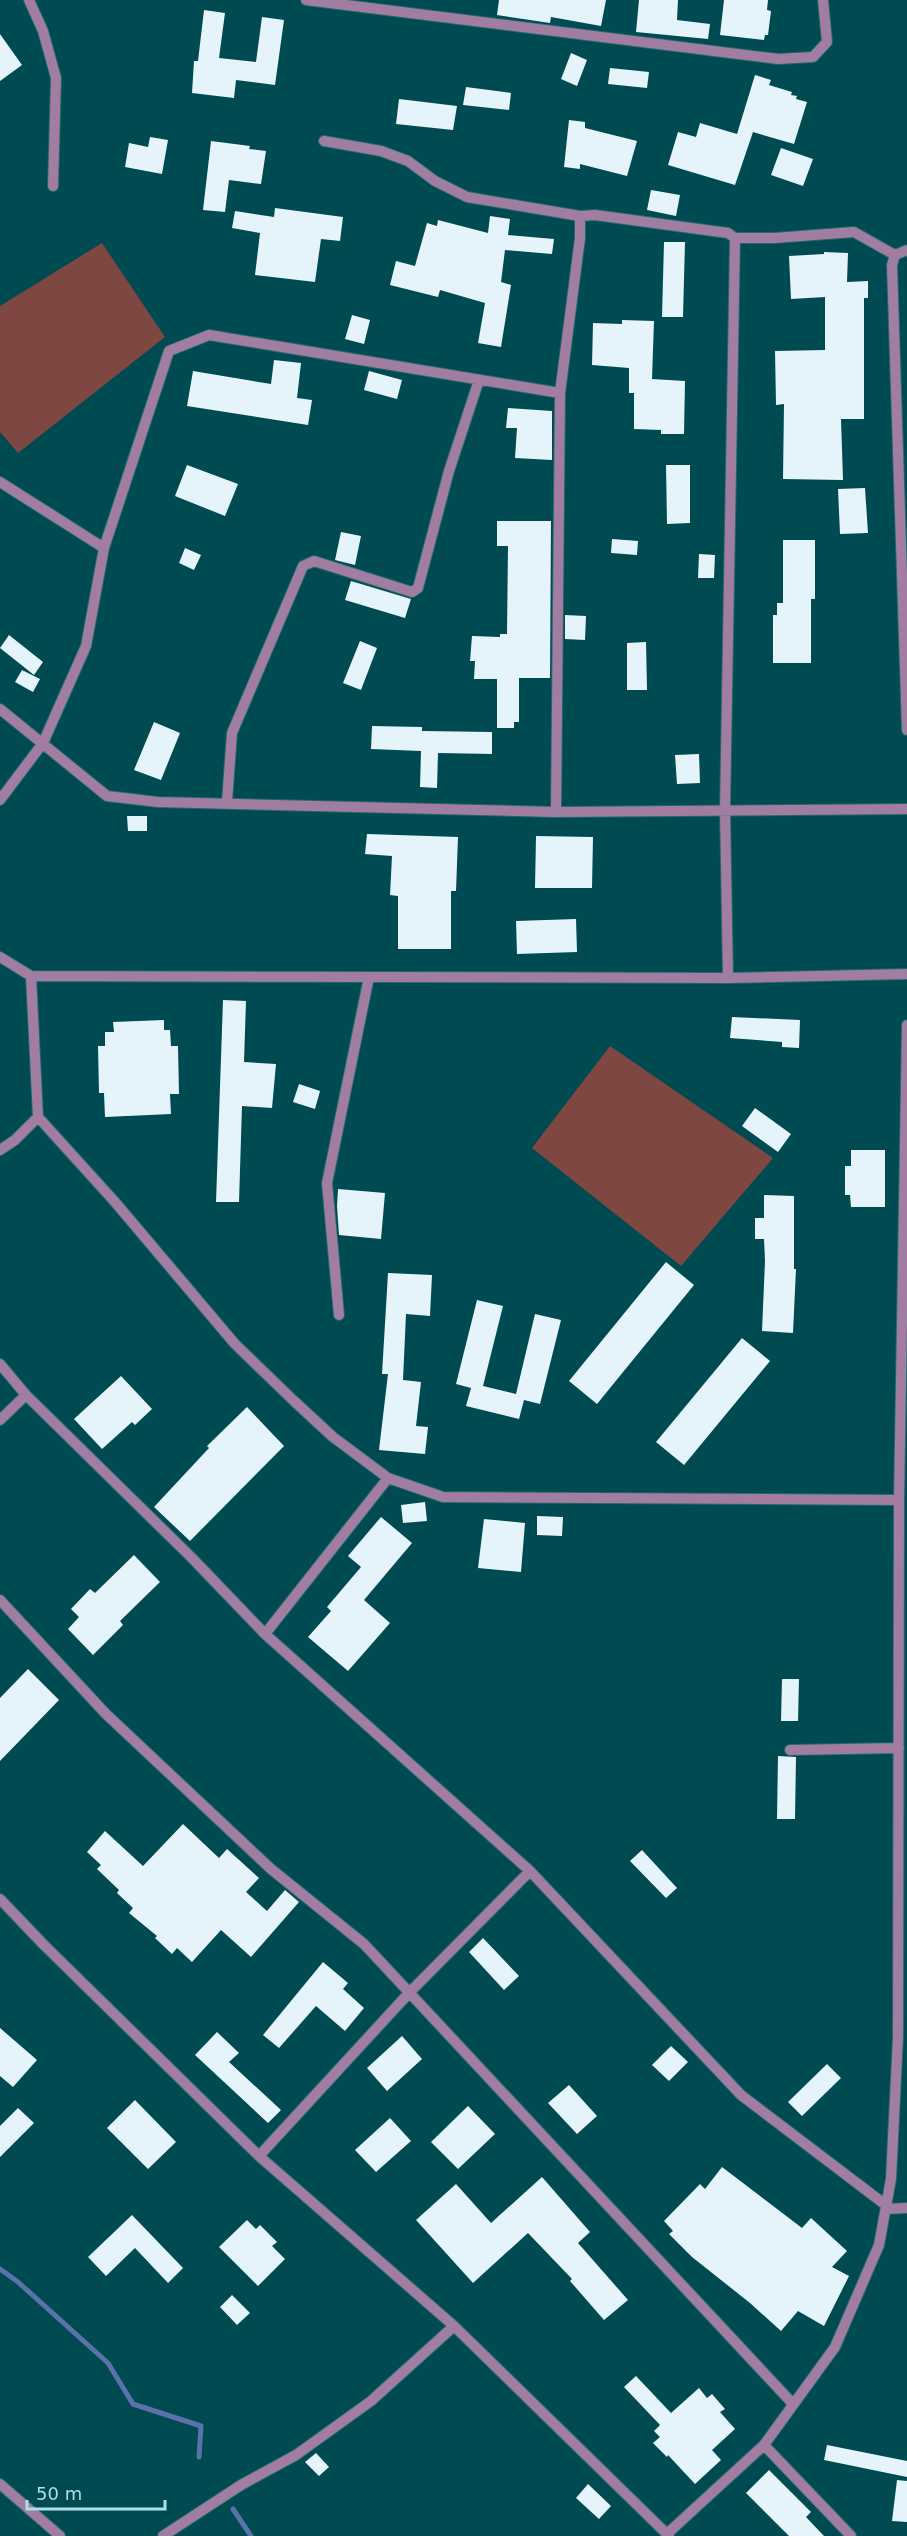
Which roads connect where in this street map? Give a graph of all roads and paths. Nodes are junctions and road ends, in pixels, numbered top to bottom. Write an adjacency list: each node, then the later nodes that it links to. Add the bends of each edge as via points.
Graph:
1 (28, 0): 6 (street, via 43,31 56,78)
2 (306, 0): 4 (street)
3 (822, 0): 4 (street, via 827,42 813,57 778,59)
4 (318, 1)
5 (324, 141): 7 (street, via 381,151 408,161 435,181 467,197)
6 (53, 186)
7 (580, 216): 8 (street, via 717,231); 12 (street)
8 (735, 238): 10 (street, via 854,232); 21 (street)
9 (907, 250): 10 (street)
10 (895, 255): 16 (street, via 892,276)
11 (479, 380): 12 (street); 14 (street, via 209,335 169,351); 19 (street, via 449,471 418,588 412,592 314,561 303,566 232,733)
12 (560, 393): 22 (street)
13 (0, 483): 14 (street)
14 (104, 548): 17 (street, via 86,646)
15 (0, 709): 17 (street)
16 (907, 730)
17 (43, 743): 18 (street); 19 (street, via 107,796 158,802)
18 (0, 800)
19 (227, 802): 22 (street)
20 (907, 809): 21 (street)
21 (724, 810): 22 (street); 27 (street)
22 (556, 812)
23 (0, 957): 25 (street)
24 (907, 974): 27 (street)
25 (31, 976): 26 (street); 29 (street)
26 (369, 977): 27 (street); 31 (street, via 327,1183)
27 (728, 978)
28 (907, 1025): 36 (street)
29 (38, 1117): 30 (street); 35 (street, via 235,1344 333,1437)
30 (0, 1150)
31 (339, 1315)
32 (0, 1364): 33 (street)
33 (26, 1395): 34 (street); 38 (street)
34 (0, 1420)
35 (388, 1478): 36 (street, via 442,1497); 38 (street)
36 (899, 1500): 39 (street)
37 (0, 1600): 43 (street, via 106,1714 272,1869 364,1944)
38 (265, 1634): 41 (street)
39 (898, 1748): 40 (street); 44 (street)
40 (790, 1750)
41 (530, 1871): 43 (street); 46 (street, via 741,2095)
42 (0, 1899): 45 (street)
43 (410, 1993): 45 (street); 49 (street)
44 (903, 2037): 46 (street)
45 (259, 2156): 48 (street)
46 (886, 2208): 47 (street); 49 (street, via 879,2245 835,2347)
47 (907, 2208)
48 (454, 2326): 52 (street); 54 (street, via 371,2401 296,2455)
49 (793, 2404): 50 (street)
50 (764, 2445): 52 (street); 55 (street)
51 (0, 2484): 53 (street)
52 (668, 2535)
53 (60, 2536)
54 (163, 2536)
55 (851, 2536)

